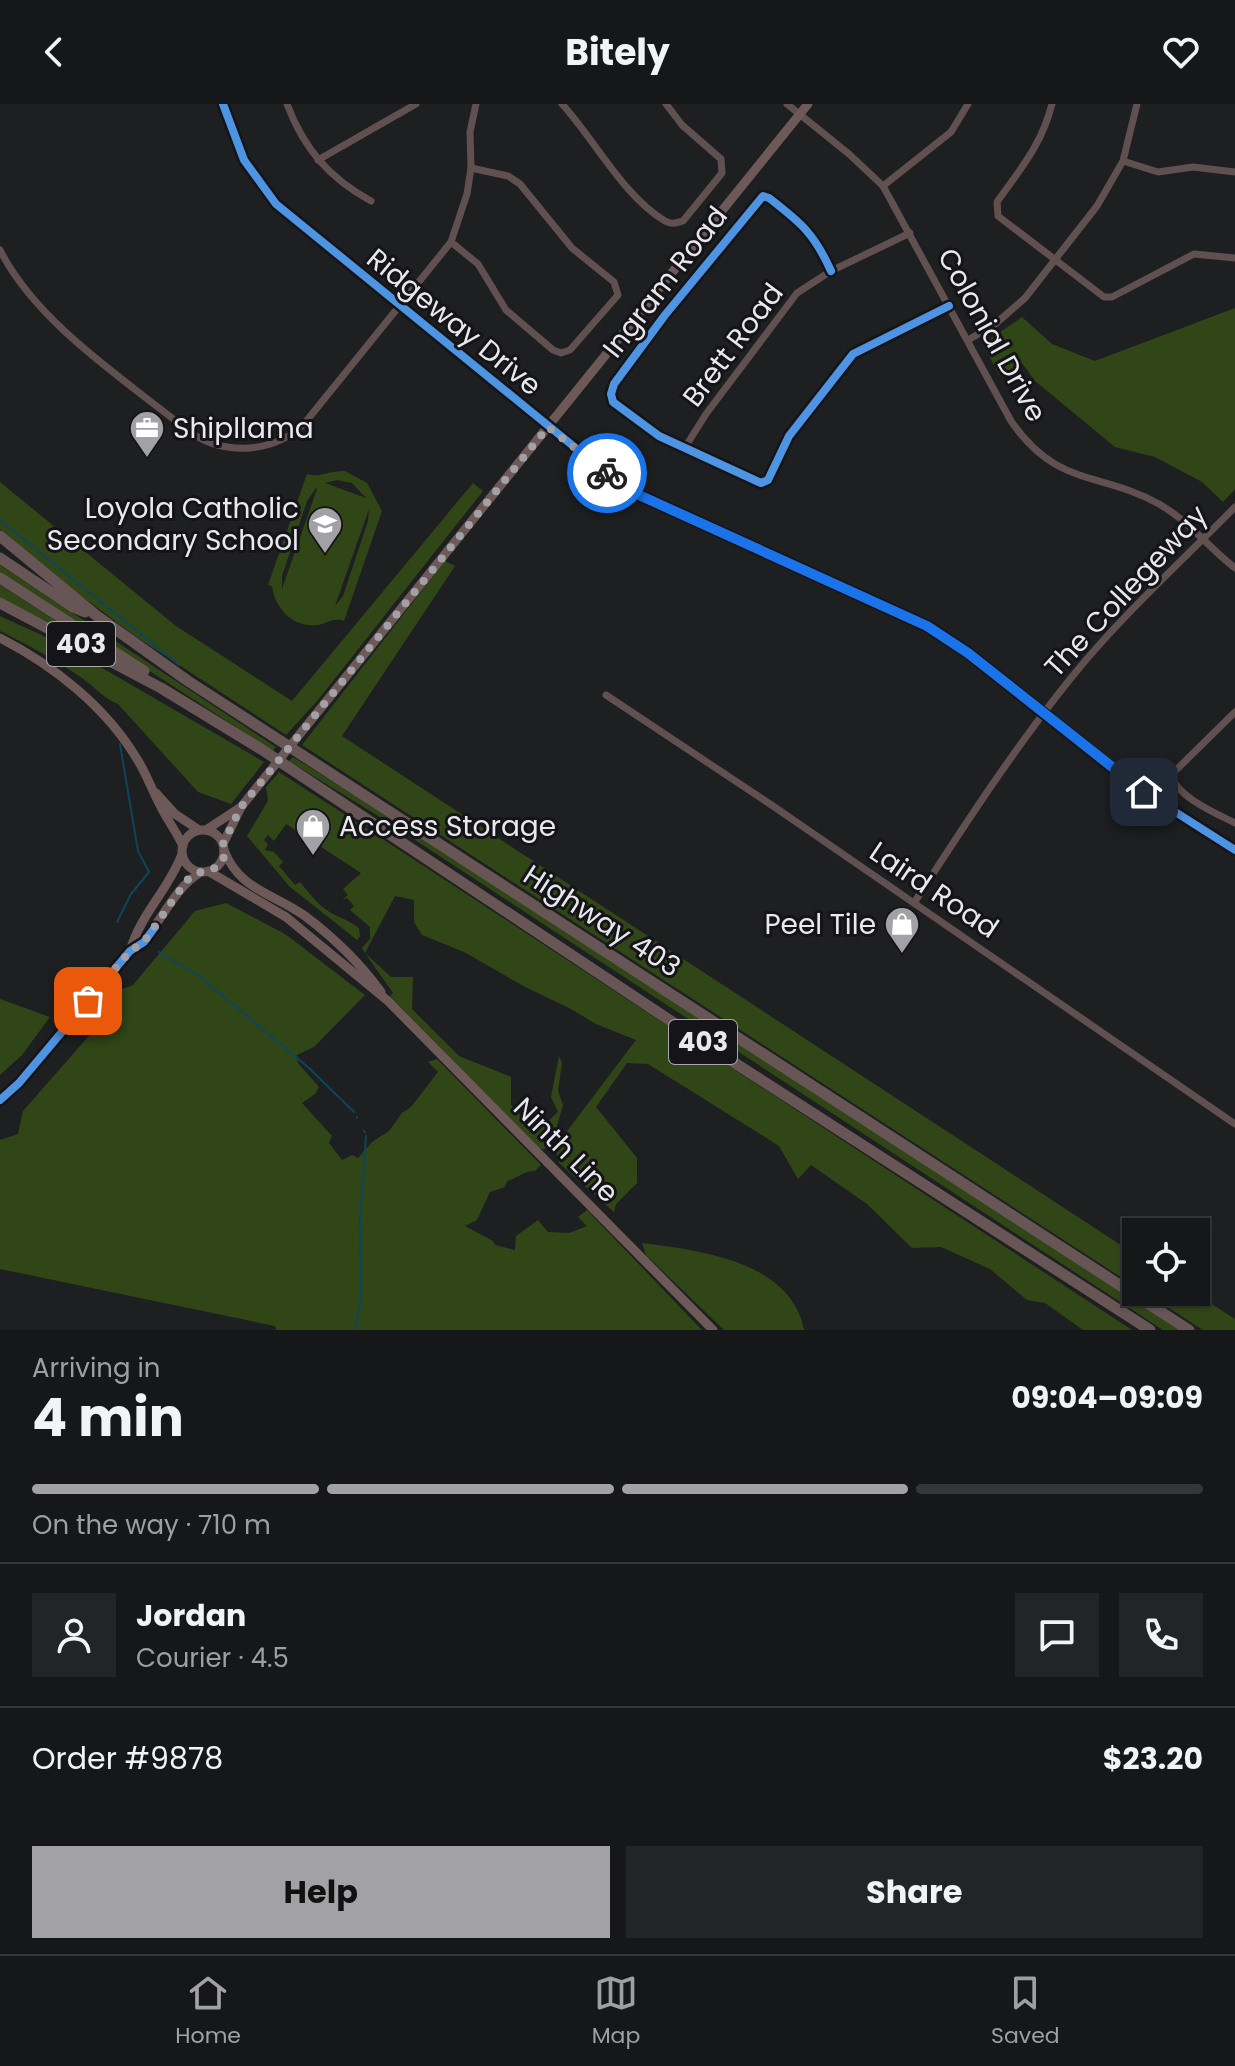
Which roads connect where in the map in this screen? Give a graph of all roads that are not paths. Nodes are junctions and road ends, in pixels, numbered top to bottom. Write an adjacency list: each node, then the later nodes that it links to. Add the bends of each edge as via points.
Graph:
1 (223, 104): 26 (street, Ridgeway Drive, via 244,160 276,204)
2 (287, 104): 13 (street, via 300,136)
3 (416, 104): 13 (street)
4 (562, 104): 5 (street, via 629,189 674,224 683,221 723,166)
5 (666, 104)
6 (787, 104): 12 (street, Colonial Drive)
7 (808, 104): 12 (main road)
8 (968, 104): 17 (street, via 951,132)
9 (1052, 104): 23 (street, via 1036,148 996,208 998,216)
10 (1137, 104): 14 (street)
11 (472, 105): 15 (street)
12 (800, 115): 17 (street, Colonial Drive); 28 (main road)
13 (318, 160): 18 (street, via 348,189)
14 (1123, 161): 16 (street, via 1158,172 1193,167); 23 (street, via 1097,206)
15 (471, 168): 20 (street); 20 (street, via 520,184 572,248 614,282 618,295 570,350 561,353 510,315 478,264)
16 (1235, 172)
17 (883, 186): 19 (street, Colonial Drive)
18 (371, 201)
19 (910, 233): 24 (street, Brett Road); 25 (street, Colonial Drive)
20 (451, 242): 26 (street)
21 (0, 250): 26 (street, via 42,310 191,433 228,448 261,447 296,432)
22 (1235, 258): 23 (street, via 1194,254 1112,297 1104,297)
23 (1054, 259): 27 (street, via 1011,313)
24 (831, 271): 29 (street, Brett Road, via 797,293); 29 (street, Ingram Road, via 805,226 769,198 757,200 611,394 613,402)
25 (949, 306): 27 (street, Colonial Drive); 29 (street, Ingram Road, via 853,354 789,436 768,480 752,481)
26 (400, 307): 28 (street, Ridgeway Drive)
27 (968, 340): 32 (street, Colonial Drive, via 1011,421 1037,451 1075,475 1156,503)
28 (548, 427): 42 (street, Ridgeway Drive, via 639,495 927,626); 44 (main road)
29 (684, 449)
30 (1235, 507): 32 (street, The Collegeway)
31 (0, 536): 37 (highway, Highway 403 / 403)
32 (1204, 539): 34 (street, Colonial Drive); 42 (street, The Collegeway, via 1086,659)
33 (0, 558): 37 (highway, via 73,607)
34 (1235, 568)
35 (0, 578): 39 (highway, via 156,679)
36 (0, 603): 39 (highway, Highway 403 / 403)
37 (97, 616): 58 (highway, Highway 403 / 403, via 200,689)
38 (0, 638): 43 (main road, via 38,658 70,684 130,748)
39 (161, 688): 57 (highway, Highway 403 / 403)
40 (606, 695): 51 (street, Laird Road)
41 (1235, 712): 45 (street, via 1172,774 1172,783)
42 (1043, 714): 49 (street, Ridgeway Drive, via 1136,787); 51 (street, The Collegeway)
43 (154, 790): 46 (main road, via 175,814); 48 (main road)
44 (241, 807): 46 (main road); 47 (main road)
45 (1235, 823)
46 (202, 830): 47 (main road, via 217,834); 48 (main road, via 188,835)
47 (224, 847): 50 (main road, via 220,863); 53 (main road, Ninth Line, via 238,877 305,916 367,973)
48 (182, 850): 50 (main road, via 189,866); 52 (main road, via 170,880 136,928)
49 (1235, 850)
50 (205, 872): 52 (main road, via 178,889 144,942); 53 (main road, Ninth Line, via 286,917)
51 (914, 903): 55 (street, Laird Road)
52 (130, 951): 54 (main road)
53 (388, 1001): 56 (main road, Ninth Line)
54 (0, 1100)
55 (1235, 1124)
56 (713, 1330)
57 (1150, 1330)
58 (1189, 1330)

